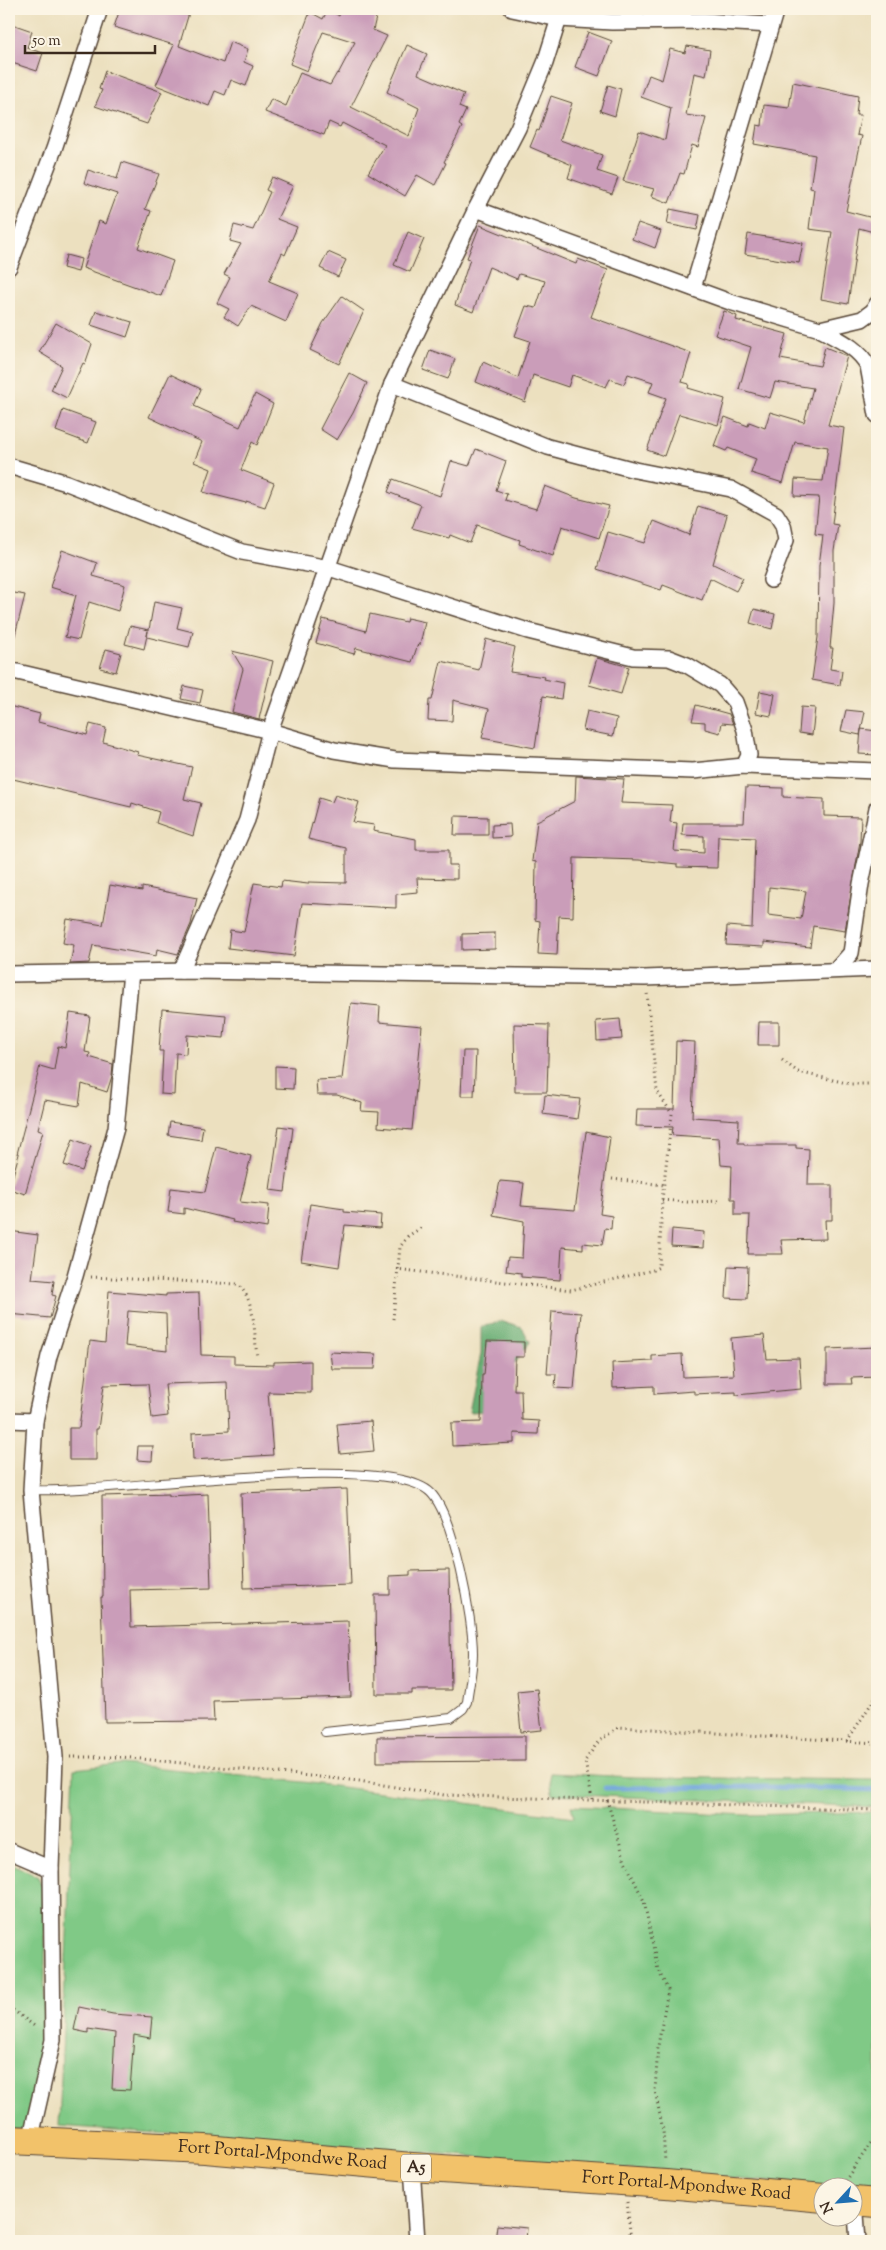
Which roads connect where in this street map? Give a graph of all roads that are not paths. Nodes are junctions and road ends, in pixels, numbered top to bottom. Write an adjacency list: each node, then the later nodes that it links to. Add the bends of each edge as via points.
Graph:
1 (100, 9): 7 (street, via 54,149)
2 (512, 9): 4 (street)
3 (776, 9): 5 (street)
4 (560, 14): 5 (street, via 612,22 704,21); 6 (street, via 545,63 518,128)
5 (770, 25): 8 (street)
6 (476, 209): 8 (street); 11 (street)
7 (9, 267)
8 (693, 288): 10 (street)
9 (877, 304): 10 (street, via 862,320)
10 (820, 329): 12 (street, via 857,351 864,359)
11 (392, 384): 14 (street); 15 (street, via 548,446 635,470 731,489 776,514 783,525 786,540)
12 (877, 415)
13 (9, 466): 14 (street, via 67,484 242,552)
14 (329, 568): 17 (street); 18 (street, via 528,631 633,657 669,658 687,665 720,685 735,702 745,730 749,755)
15 (771, 580)
16 (9, 670): 17 (street)
17 (270, 731): 18 (street, via 334,750 395,760 693,771); 23 (street, via 247,820)
18 (744, 766): 19 (street)
19 (877, 771)
20 (877, 808): 22 (street, via 851,953)
21 (877, 969): 22 (street)
22 (836, 970): 23 (street, via 645,978)
23 (181, 971): 24 (street)
24 (131, 972): 25 (street); 27 (street, via 116,1128 49,1356)
25 (9, 974)
26 (9, 1420): 27 (street)
27 (35, 1421): 28 (street)
28 (31, 1490): 29 (lane, via 56,1492 195,1479 341,1474 418,1484 431,1493 440,1505 465,1587 473,1653 467,1702 451,1718); 31 (street, via 55,1757)
29 (325, 1732)
30 (9, 1851): 31 (street)
31 (51, 1869): 32 (street, via 53,2040)
32 (19, 2140): 33 (highway, Fort Portal-Mpondwe Road / A5, via 204,2149)
33 (412, 2167): 34 (highway, Fort Portal-Mpondwe Road / A5); 36 (street)
34 (814, 2197)
35 (858, 2228): 37 (street)
36 (417, 2241)
37 (858, 2241)

